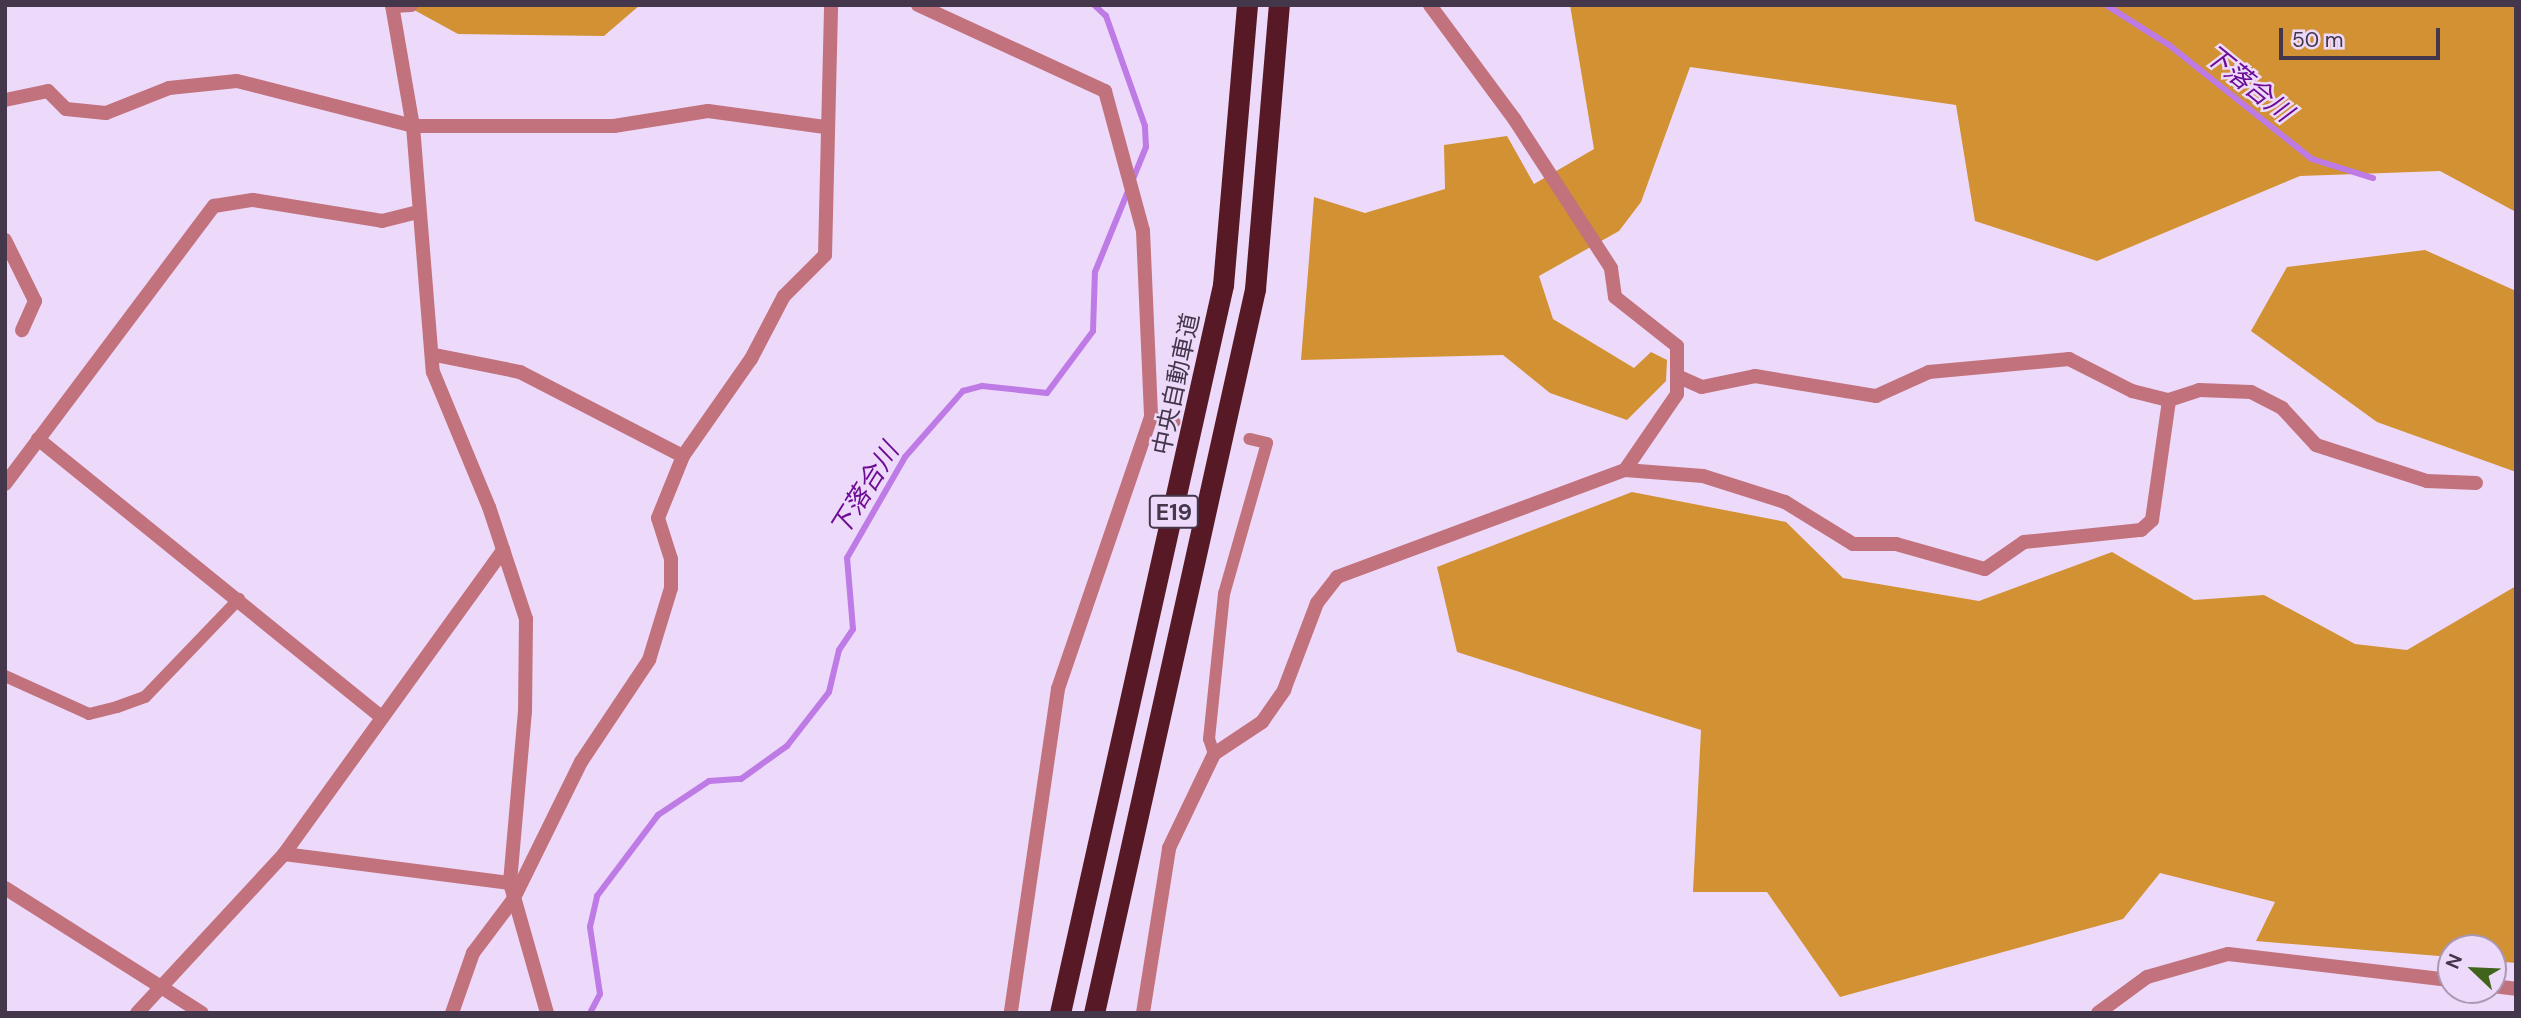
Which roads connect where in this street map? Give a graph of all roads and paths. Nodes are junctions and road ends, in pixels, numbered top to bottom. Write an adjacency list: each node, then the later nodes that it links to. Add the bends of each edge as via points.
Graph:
1 (411, 5): 7 (street)
2 (831, 5): 10 (street)
3 (918, 5): 17 (street, via 1105,91 1143,231)
4 (1247, 5): 41 (highway, 中央自動車道 / E19, via 1223,285)
5 (1279, 5): 42 (highway, E19, via 1255,289)
6 (1430, 5): 15 (street, via 1515,120 1611,268 1615,298 1678,346)
7 (392, 6): 9 (street)
8 (5, 100): 9 (street, via 48,91 66,109 106,113 169,88 237,81)
9 (413, 126): 10 (street, via 614,126 708,111); 11 (street)
10 (825, 127): 21 (street, via 825,255 784,296 751,359)
11 (419, 212): 14 (street); 19 (street, via 382,222 253,200 214,206)
12 (5, 240): 13 (street, via 35,301)
13 (22, 330)
14 (435, 355): 21 (street, via 520,372); 25 (street, via 433,372)
15 (1677, 376): 16 (street, via 1702,387 1755,376 1876,396 1929,372 2069,359 2132,391); 22 (street, via 1677,394)
16 (2169, 400): 22 (street, via 2146,525 2024,542 1984,569 1896,544 1853,544 1785,502 1703,476); 23 (street, via 2199,390 2251,392 2281,408 2316,445 2427,481)
17 (1151, 417): 18 (lane); 40 (street, via 1058,689)
18 (1174, 422)
19 (38, 439): 24 (street); 26 (street)
20 (1249, 439): 29 (lane, via 1267,443 1224,594 1209,739)
21 (683, 456): 33 (street, via 658,518 671,559 662,625 641,676 581,762)
22 (1625, 470): 29 (street, via 1337,578 1317,604 1306,644 1262,722)
23 (2476, 483)
24 (5, 484)
25 (503, 550): 28 (street); 31 (street, via 528,634)
26 (239, 599): 27 (lane, via 145,697 117,707 89,714); 28 (street)
27 (5, 676)
28 (381, 717): 30 (street)
29 (1214, 754): 43 (street, via 1169,848)
30 (284, 854): 31 (street); 35 (street)
31 (510, 883): 33 (street)
32 (5, 888): 35 (street)
33 (513, 900): 38 (street, via 473,953); 39 (street)
34 (2437, 979): 44 (street, via 2228,954 2147,976)
35 (159, 988): 36 (street); 37 (street)
36 (137, 1013)
37 (202, 1013)
38 (452, 1013)
39 (547, 1013)
40 (1011, 1013)
41 (1060, 1013)
42 (1094, 1013)
43 (1143, 1013)
44 (2098, 1013)

